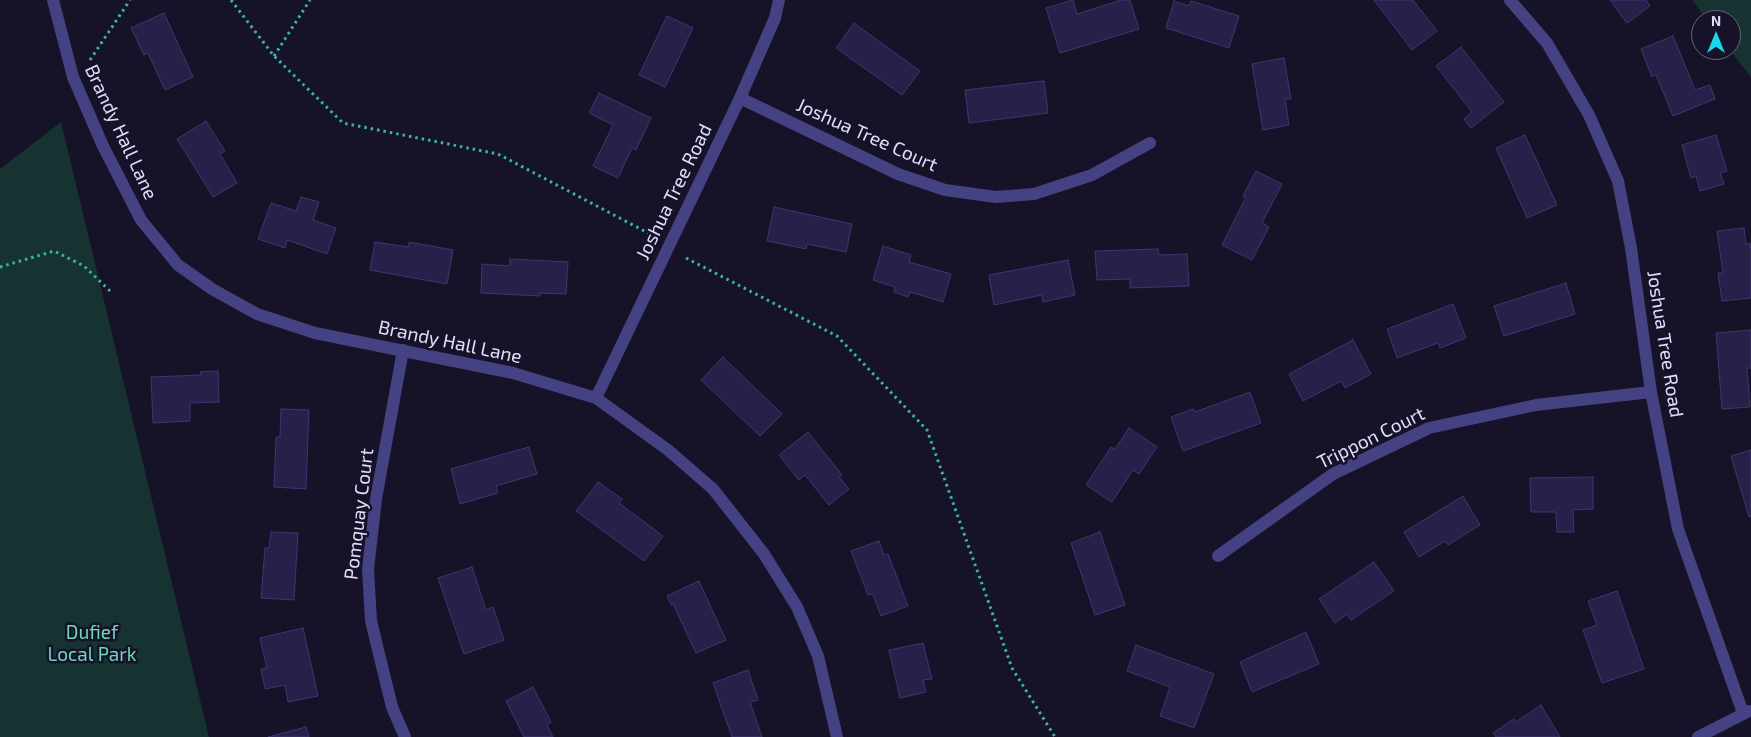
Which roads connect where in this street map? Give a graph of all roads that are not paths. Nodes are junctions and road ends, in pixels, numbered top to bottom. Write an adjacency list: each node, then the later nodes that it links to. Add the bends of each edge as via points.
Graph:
1 (53, 0): 6 (street, Brandy Hall Lane, via 73,78 103,146 141,220 178,265 257,314 315,333)
2 (779, 0): 4 (street, Joshua Tree Road, via 775,18)
3 (1510, 0): 7 (street, Joshua Tree Road, via 1547,43 1589,115 1618,181)
4 (740, 98): 5 (street, Joshua Tree Court, via 898,174 945,190 996,197 1034,194 1092,176); 8 (street, Joshua Tree Road)
5 (1150, 143)
6 (403, 350): 8 (street, Brandy Hall Lane, via 513,373); 11 (street, Pomquay Court, via 376,499 368,569 371,621 392,707)
7 (1651, 392): 9 (street, Trippon Court, via 1536,405 1429,428 1333,474); 10 (street, Joshua Tree Road, via 1678,529)
8 (596, 398): 12 (street, Brandy Hall Lane, via 668,450 713,489 764,554 797,607 818,656)
9 (1218, 556)
10 (1747, 711): 13 (street)
11 (406, 737)
12 (837, 737)
13 (1698, 737)

